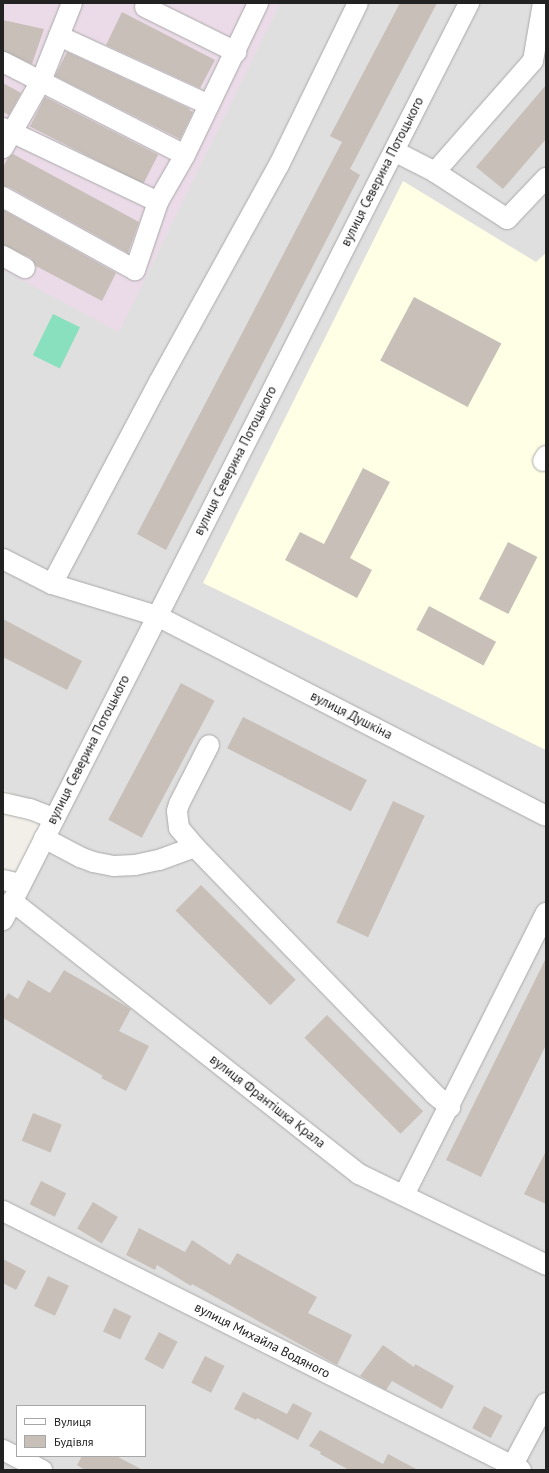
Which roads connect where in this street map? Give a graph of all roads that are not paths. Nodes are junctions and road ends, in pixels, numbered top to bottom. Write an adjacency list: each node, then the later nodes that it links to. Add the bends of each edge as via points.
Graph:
1 (72, 3): 7 (street)
2 (258, 3): 8 (street)
3 (358, 3): 22 (street, via 279,165)
4 (469, 3): 13 (street, вулиця Северина Потоцького)
5 (544, 3): 15 (street, via 533,61)
6 (145, 7): 8 (street)
7 (59, 36): 10 (street); 11 (street)
8 (236, 52): 11 (street)
9 (3, 62): 10 (street)
10 (41, 81): 12 (street); 14 (street)
11 (209, 106): 14 (street)
12 (6, 136): 18 (street)
13 (394, 151): 15 (street); 23 (street, вулиця Северина Потоцького)
14 (186, 155): 18 (street)
15 (435, 172): 16 (street, via 507,219)
16 (546, 178)
17 (3, 197): 18 (street, via 135,270)
18 (158, 202)
19 (3, 256): 20 (street)
20 (25, 268)
21 (3, 559): 22 (street, вулиця Душкіна)
22 (52, 584): 23 (street, вулиця Душкіна)
23 (156, 616): 26 (street, вулиця Душкіна); 27 (street, вулиця Северина Потоцького)
24 (209, 745): 29 (street, via 177,812 179,828)
25 (3, 804): 27 (street, via 30,809)
26 (546, 816)
27 (54, 818): 28 (street, вулиця Северина Потоцького)
28 (44, 838): 29 (street, via 80,857 114,866 135,866); 30 (street, вулиця Северина Потоцького)
29 (195, 847): 33 (street, via 434,1094)
30 (12, 889): 32 (street, вулиця Северина Потоцького); 34 (street, вулиця Франтішка Крала, via 359,1174)
31 (546, 913): 33 (street)
32 (3, 920)
33 (450, 1107): 34 (street)
34 (404, 1195): 36 (street, вулиця Франтішка Крала)
35 (3, 1211): 41 (street, вулиця Михайла Водяного)
36 (546, 1265)
37 (546, 1402): 41 (street)
38 (3, 1450): 39 (street)
39 (16, 1457)
40 (17, 1457): 42 (street)
41 (515, 1469)
42 (42, 1470)

